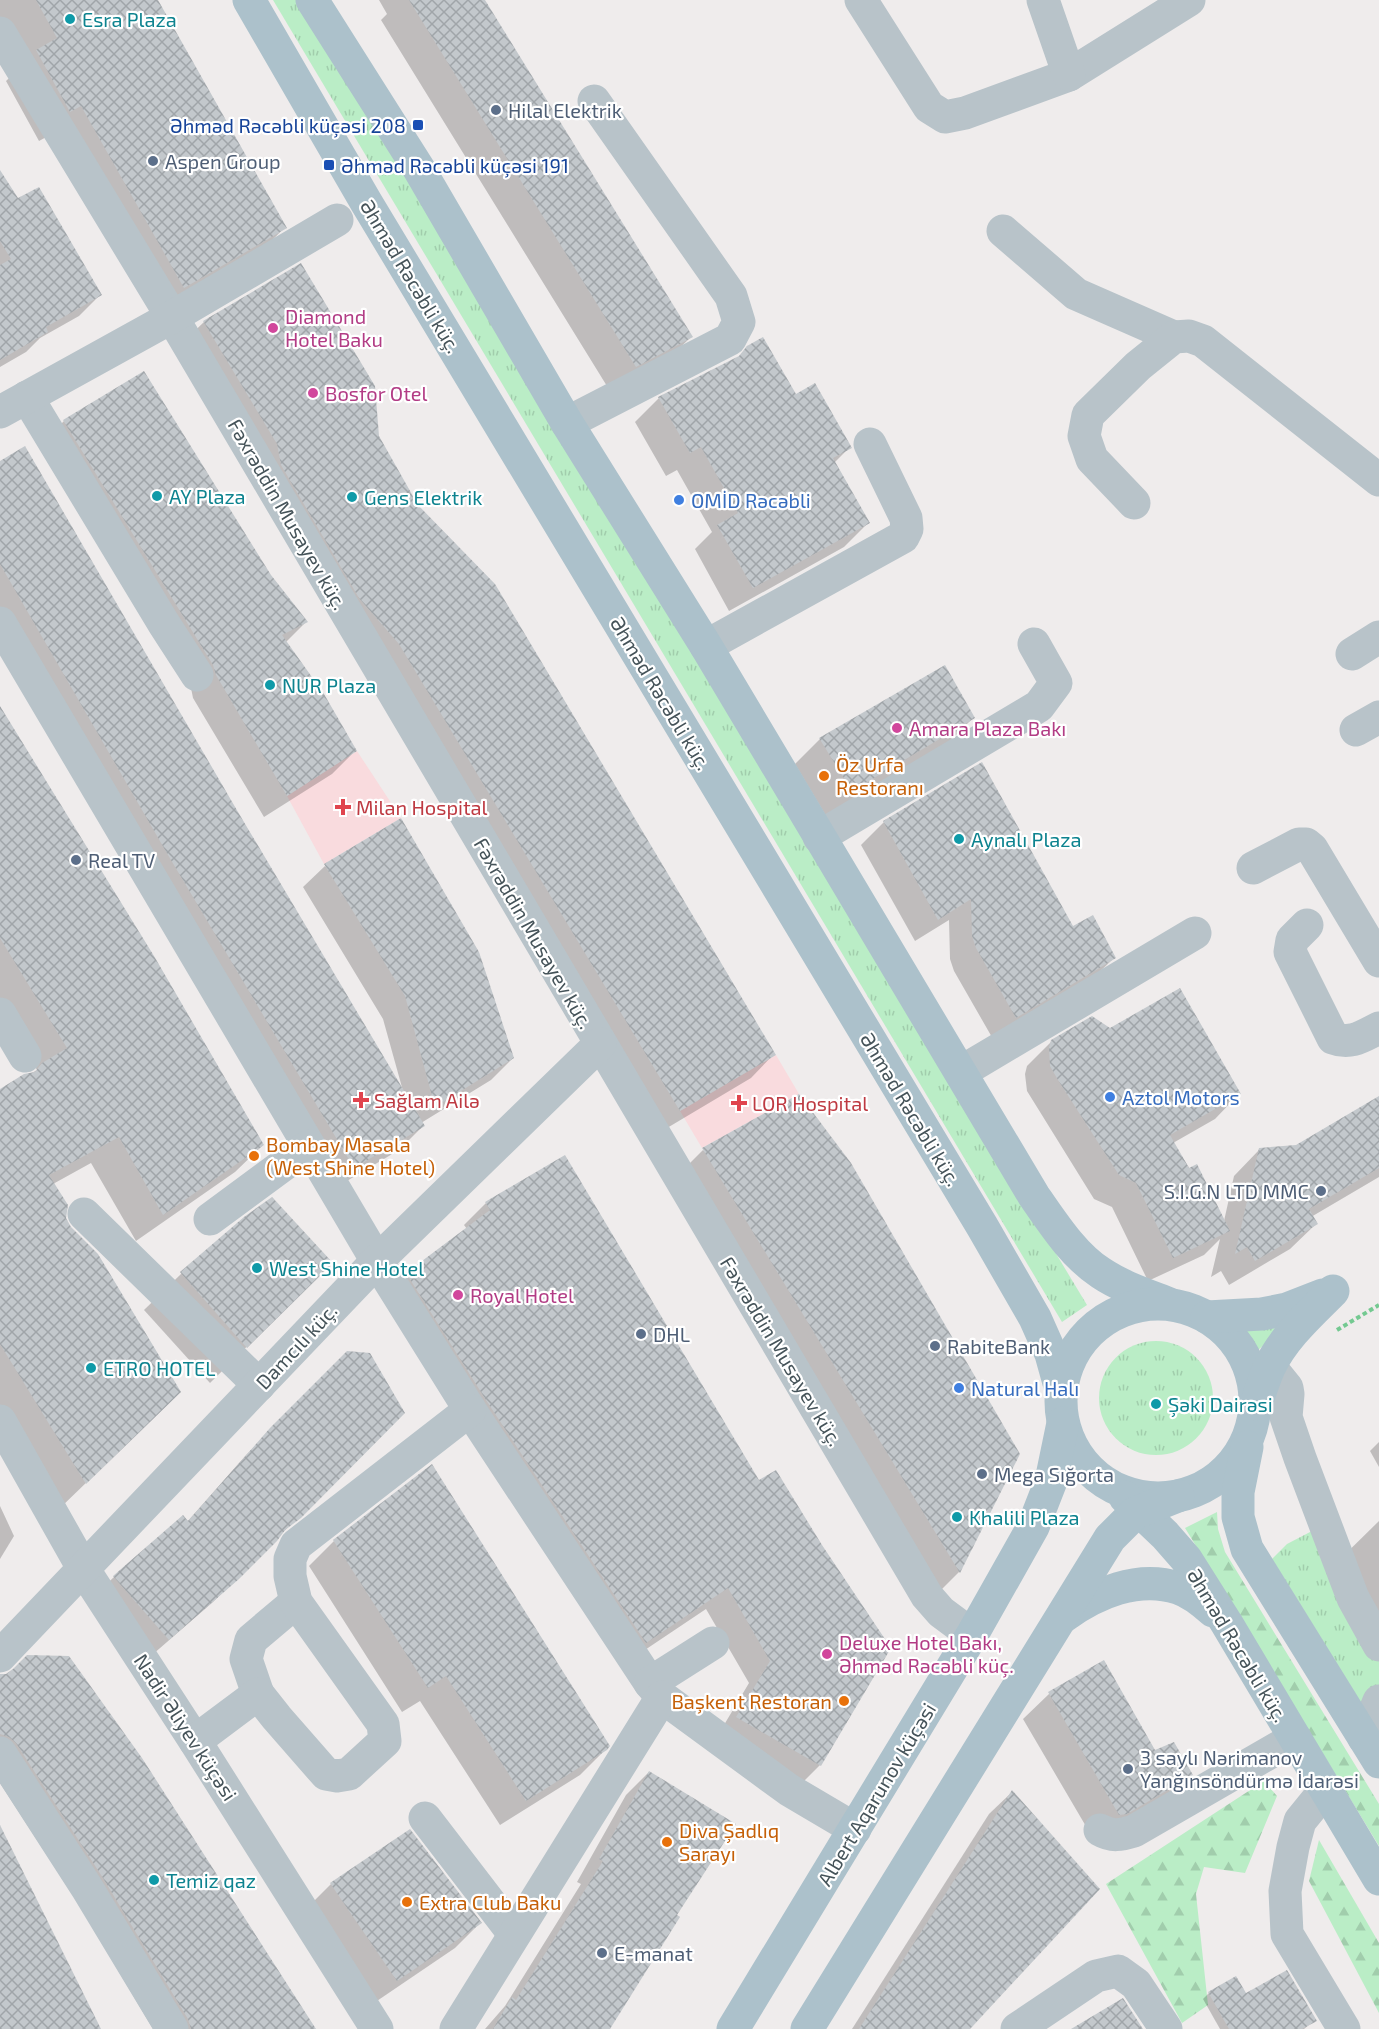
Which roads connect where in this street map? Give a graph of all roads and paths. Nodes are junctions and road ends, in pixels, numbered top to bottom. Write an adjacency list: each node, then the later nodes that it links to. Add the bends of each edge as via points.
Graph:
1 (249, 0): 44 (main road, Əhməd Rəcəbli küç., via 366,202 982,1226 1035,1318)
2 (312, 0): 14 (main road, via 419,169)
3 (861, 0): 7 (street, via 918,92 929,107 945,117)
4 (1043, 0): 7 (street)
5 (1189, 0): 7 (street)
6 (0, 33): 11 (street, Fəxrəddin Musayev küç.)
7 (1069, 75)
8 (594, 101): 14 (street, via 731,296 739,322 730,339)
9 (337, 220): 11 (street)
10 (1003, 231): 12 (street, via 1076,294)
11 (172, 317): 13 (street); 31 (street, Fəxrəddin Musayev küç.)
12 (1174, 337): 16 (street, via 1189,336 1203,341); 17 (street, via 1088,416 1084,436 1092,459)
13 (14, 405): 23 (street)
14 (567, 423): 21 (main road)
15 (870, 444): 21 (street, via 906,518 903,537)
16 (1379, 480)
17 (1134, 503)
18 (0, 623): 34 (street)
19 (1379, 637): 22 (street)
20 (1034, 644): 24 (street, via 1056,683 1039,705)
21 (706, 646): 24 (main road)
22 (1352, 654)
23 (197, 675)
24 (819, 837): 33 (main road)
25 (1253, 868): 28 (street, via 1306,844)
26 (1307, 926): 30 (street, via 1292,940 1290,952 1333,1038 1353,1041)
27 (1195, 933): 33 (street)
28 (1379, 960)
29 (0, 1014): 32 (street)
30 (1379, 1028)
31 (600, 1044): 37 (street, Damcılı küç.); 56 (street, Fəxrəddin Musayev küç., via 927,1596)
32 (25, 1056)
33 (961, 1072): 38 (main road, via 1034,1196 1075,1250 1100,1273)
34 (309, 1146): 36 (street); 37 (street)
35 (84, 1214): 43 (street)
36 (210, 1219)
37 (377, 1261): 43 (street, Damcılı küç.); 45 (street)
38 (1170, 1304): 40 (main road); 44 (main road, via 1119,1311 1097,1325 1079,1343 1067,1365)
39 (1379, 1305): 41 (path)
40 (1207, 1317): 42 (main road, via 1287,1309 1333,1291 1293,1332); 46 (main road, via 1228,1333 1243,1354 1253,1378)
41 (1335, 1332)
42 (1270, 1367): 46 (main road); 58 (street, via 1287,1388 1286,1417 1300,1458 1353,1598)
43 (259, 1385): 52 (street, Damcılı küç.)
44 (1061, 1390): 48 (main road)
45 (470, 1410): 53 (street, via 296,1545 290,1559); 60 (street)
46 (1253, 1417): 50 (main road, via 1240,1453 1223,1473); 65 (main road, via 1238,1492 1238,1517 1247,1549)
47 (0, 1421): 52 (street, Nadir Əliyev küçəsi)
48 (1063, 1423): 49 (main road, via 1073,1449 1091,1472); 56 (main road, Albert Aqarunov küçəsi, via 1051,1480 1033,1527)
49 (1115, 1488): 50 (main road, via 1146,1497); 51 (main road, Əhməd Rəcəbli küç.)
50 (1178, 1496): 51 (main road)
51 (1139, 1510): 54 (main road, via 1110,1538); 55 (main road, Əhməd Rəcəbli küç., via 1186,1560)
52 (84, 1570): 59 (street, Damcılı küç.); 64 (street, Nadir Əliyev küçəsi)
53 (296, 1602): 61 (street, via 250,1640 246,1659); 61 (street, via 383,1724 385,1741 349,1773 327,1773)
54 (1058, 1621): 55 (main road, via 1099,1594 1133,1585 1158,1584 1179,1588 1203,1602); 77 (main road)
55 (1227, 1624): 63 (main road, Əhməd Rəcəbli küç.)
56 (972, 1635): 69 (main road, Albert Aqarunov küçəsi)
57 (713, 1643): 60 (street)
58 (1379, 1645)
59 (0, 1656)
60 (656, 1690): 69 (street, via 789,1790); 72 (street)
61 (258, 1694): 64 (street)
62 (1379, 1701): 65 (street)
63 (1295, 1738): 67 (main road, Əhməd Rəcəbli küç.); 70 (street, via 1134,1831 1119,1836)
64 (195, 1741): 74 (street, Nadir Əliyev küçəsi)
65 (1372, 1750)
66 (0, 1754): 73 (street)
67 (1326, 1789): 71 (main road, Əhməd Rəcəbli küç.); 80 (street, via 1300,1821 1293,1846 1285,1891 1287,1934)
68 (426, 1818): 72 (street)
69 (855, 1829): 76 (main road, Albert Aqarunov küçəsi)
70 (1100, 1830)
71 (1379, 1879)
72 (514, 1934): 75 (street)
73 (172, 2029)
74 (377, 2029)
75 (456, 2029)
76 (734, 2029)
77 (807, 2029)
78 (1017, 2029): 79 (street, via 1096,1976 1118,1971 1136,1984)
79 (1166, 2029)
80 (1344, 2029)

